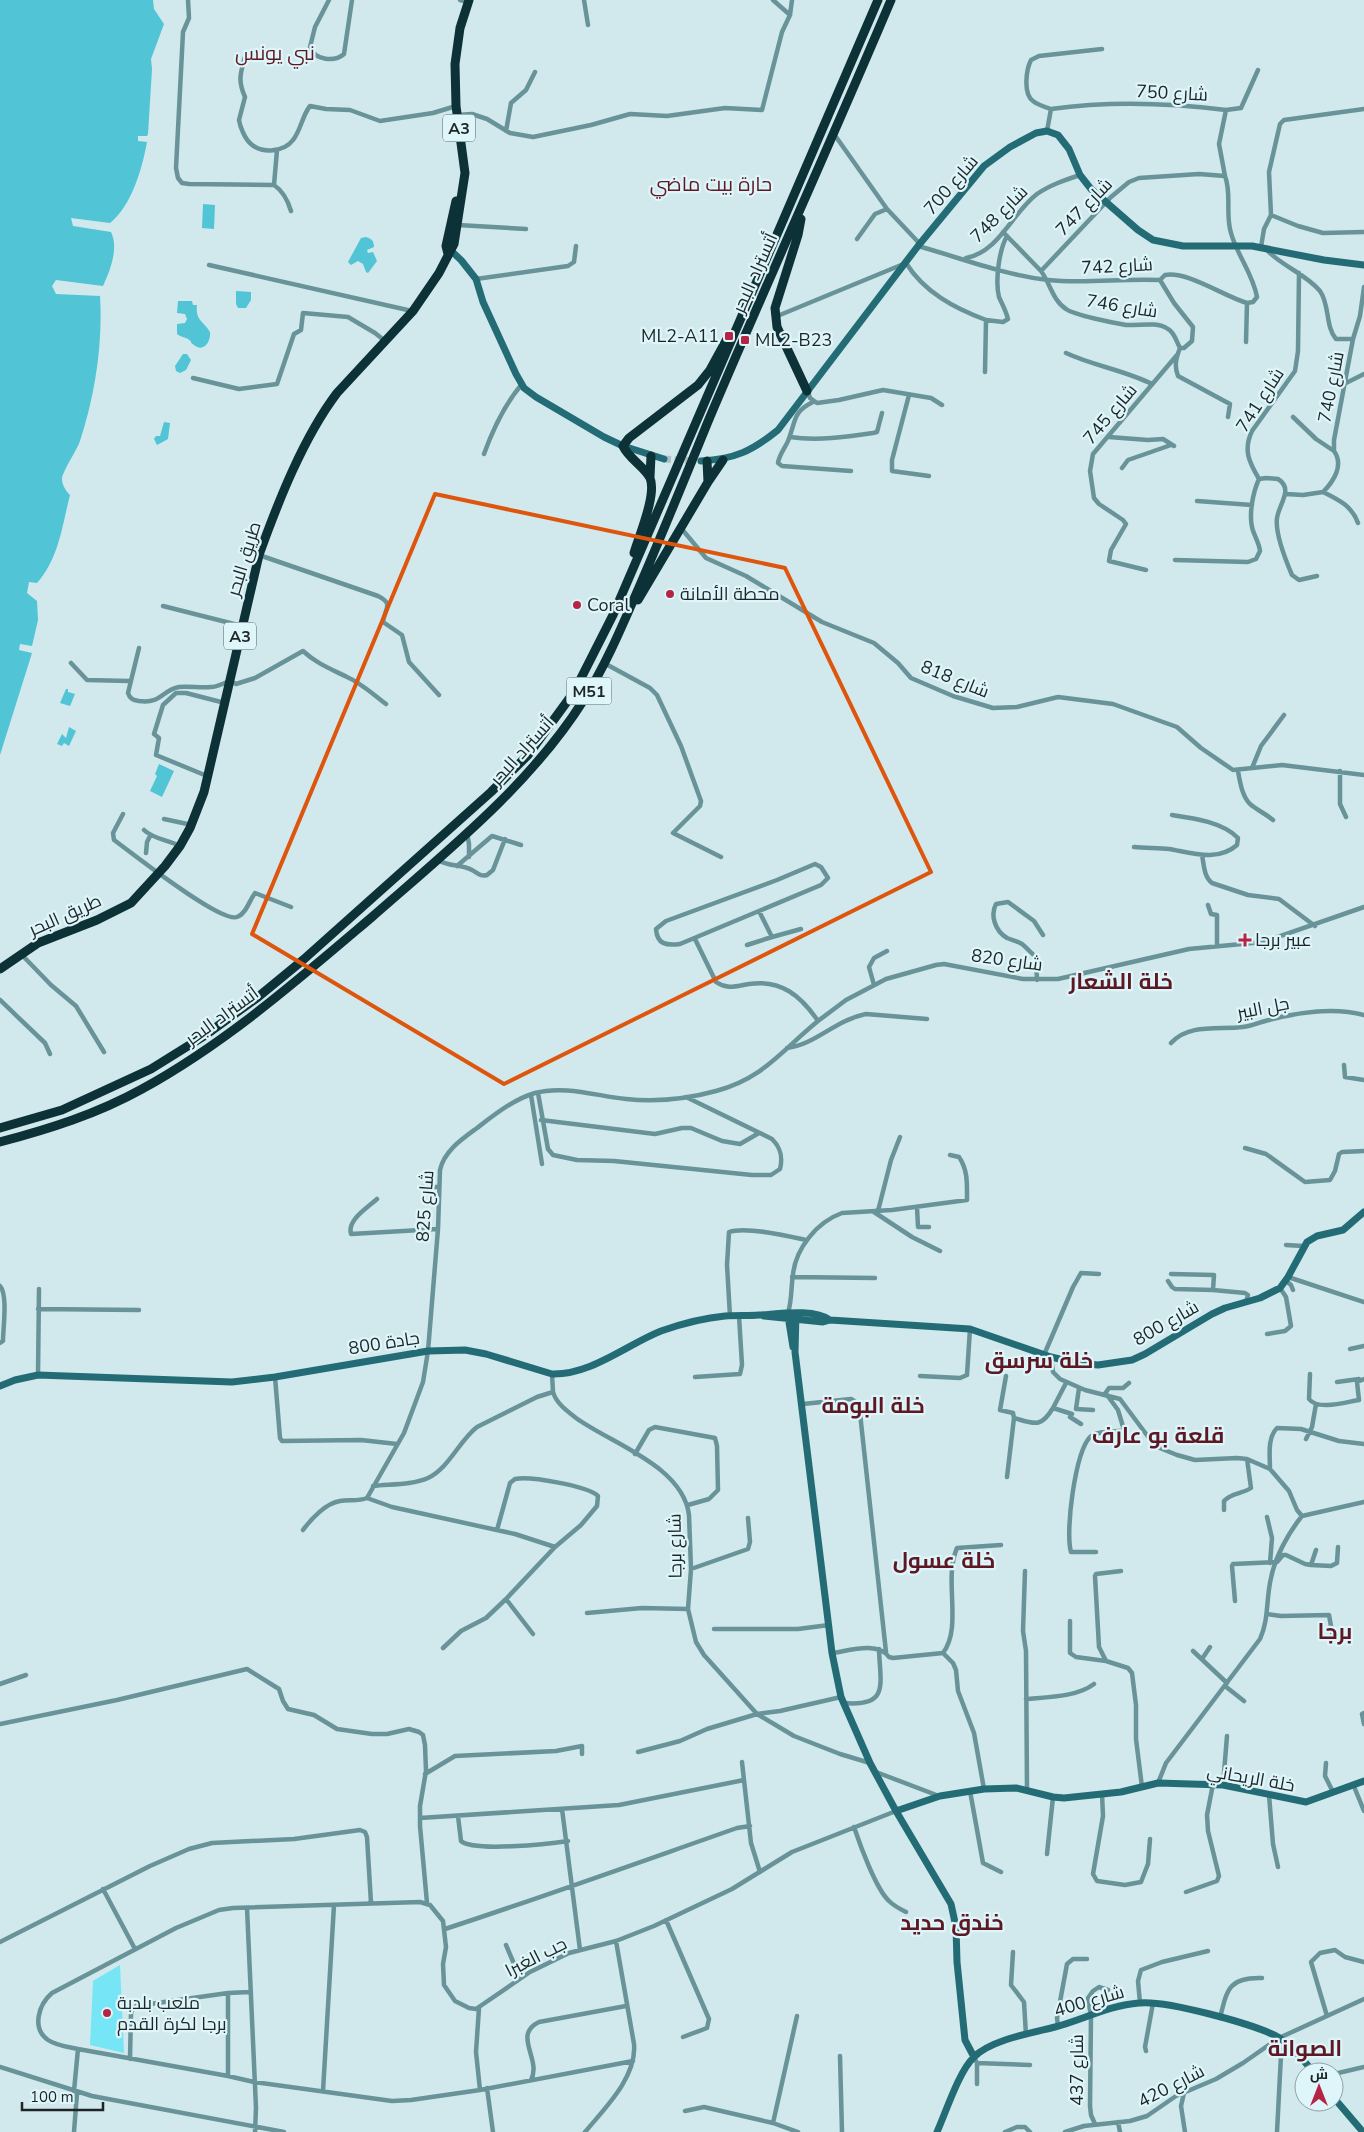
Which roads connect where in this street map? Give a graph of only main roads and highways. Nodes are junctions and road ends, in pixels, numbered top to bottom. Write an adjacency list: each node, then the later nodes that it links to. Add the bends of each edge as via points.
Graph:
1 (878, 0): 8 (highway, أتستراد البحر / M51)
2 (891, 0): 5 (highway, أتستراد البحر / M51)
3 (465, 1): 4 (highway, طريق البحر / A3, via 451,56)
4 (454, 111): 6 (highway, طريق البحر / A3, via 460,174); 6 (highway, طريق البحر / A3, via 465,173 458,226)
5 (803, 206): 9 (highway, via 798,235 774,308 777,327); 18 (highway, أتستراد البحر / M51)
6 (450, 247): 10 (main road, via 476,279 483,302 522,384 536,397); 19 (highway, طريق البحر / A3, via 439,273 413,311 326,407 266,532 208,776 192,825 180,846 131,903 45,940)
7 (1363, 267): 9 (main road, شارع 700, via 1264,248 1183,246 1153,240 1105,203 1080,175 1069,149 1058,136 1047,131 1025,137 984,166)
8 (738, 325): 10 (highway, via 698,385); 17 (highway, أتستراد البحر / M51)
9 (807, 390): 13 (main road, شارع 700, via 778,430 759,446)
10 (623, 446): 11 (main road); 15 (highway, via 629,457)
11 (651, 456): 12 (main road); 15 (highway)
12 (664, 459)
13 (723, 460): 14 (main road, شارع 700); 16 (highway)
14 (704, 461): 16 (highway)
15 (650, 477): 17 (highway, via 652,493)
16 (708, 482): 18 (highway)
17 (629, 576): 20 (highway, أتستراد البحر / M51, via 574,692 528,754 491,792 303,960 204,1036 151,1069 62,1110)
18 (622, 626): 21 (highway, أتستراد البحر / M51, via 585,697 556,739 512,789 437,860 292,985 213,1044 118,1102 54,1127)
19 (0, 969)
20 (0, 1128)
21 (0, 1142)
22 (1364, 1212): 25 (main road, شارع 800, via 1343,1230 1311,1238 1303,1246 1280,1288 1225,1308 1132,1360 1098,1365 1078,1363 970,1329 830,1320 823,1315)
23 (761, 1315): 24 (main road, شارع 800); 27 (main road, جادة 800, via 730,1316 674,1327 596,1363 566,1373 552,1374 465,1350 428,1351 232,1382 38,1375)
24 (788, 1316): 25 (main road, شارع 800); 26 (main road)
25 (797, 1317): 26 (main road)
26 (795, 1352): 29 (main road, via 832,1653 842,1700)
27 (0, 1386)
28 (1364, 1781): 29 (main road, خلة الريحاني, via 1306,1802 1222,1785 1155,1784 1102,1794 1053,1797 1027,1790 984,1789 940,1796)
29 (896, 1811): 30 (main road, via 951,1904 956,1927 965,2040)
30 (975, 2060): 31 (main road, شارع 400, via 990,2047 1140,2002 1258,2028 1282,2040); 33 (main road, شارع 400, via 965,2067)
31 (1306, 2062)
32 (1344, 2110): 34 (main road)
33 (937, 2132)
34 (1363, 2132)

